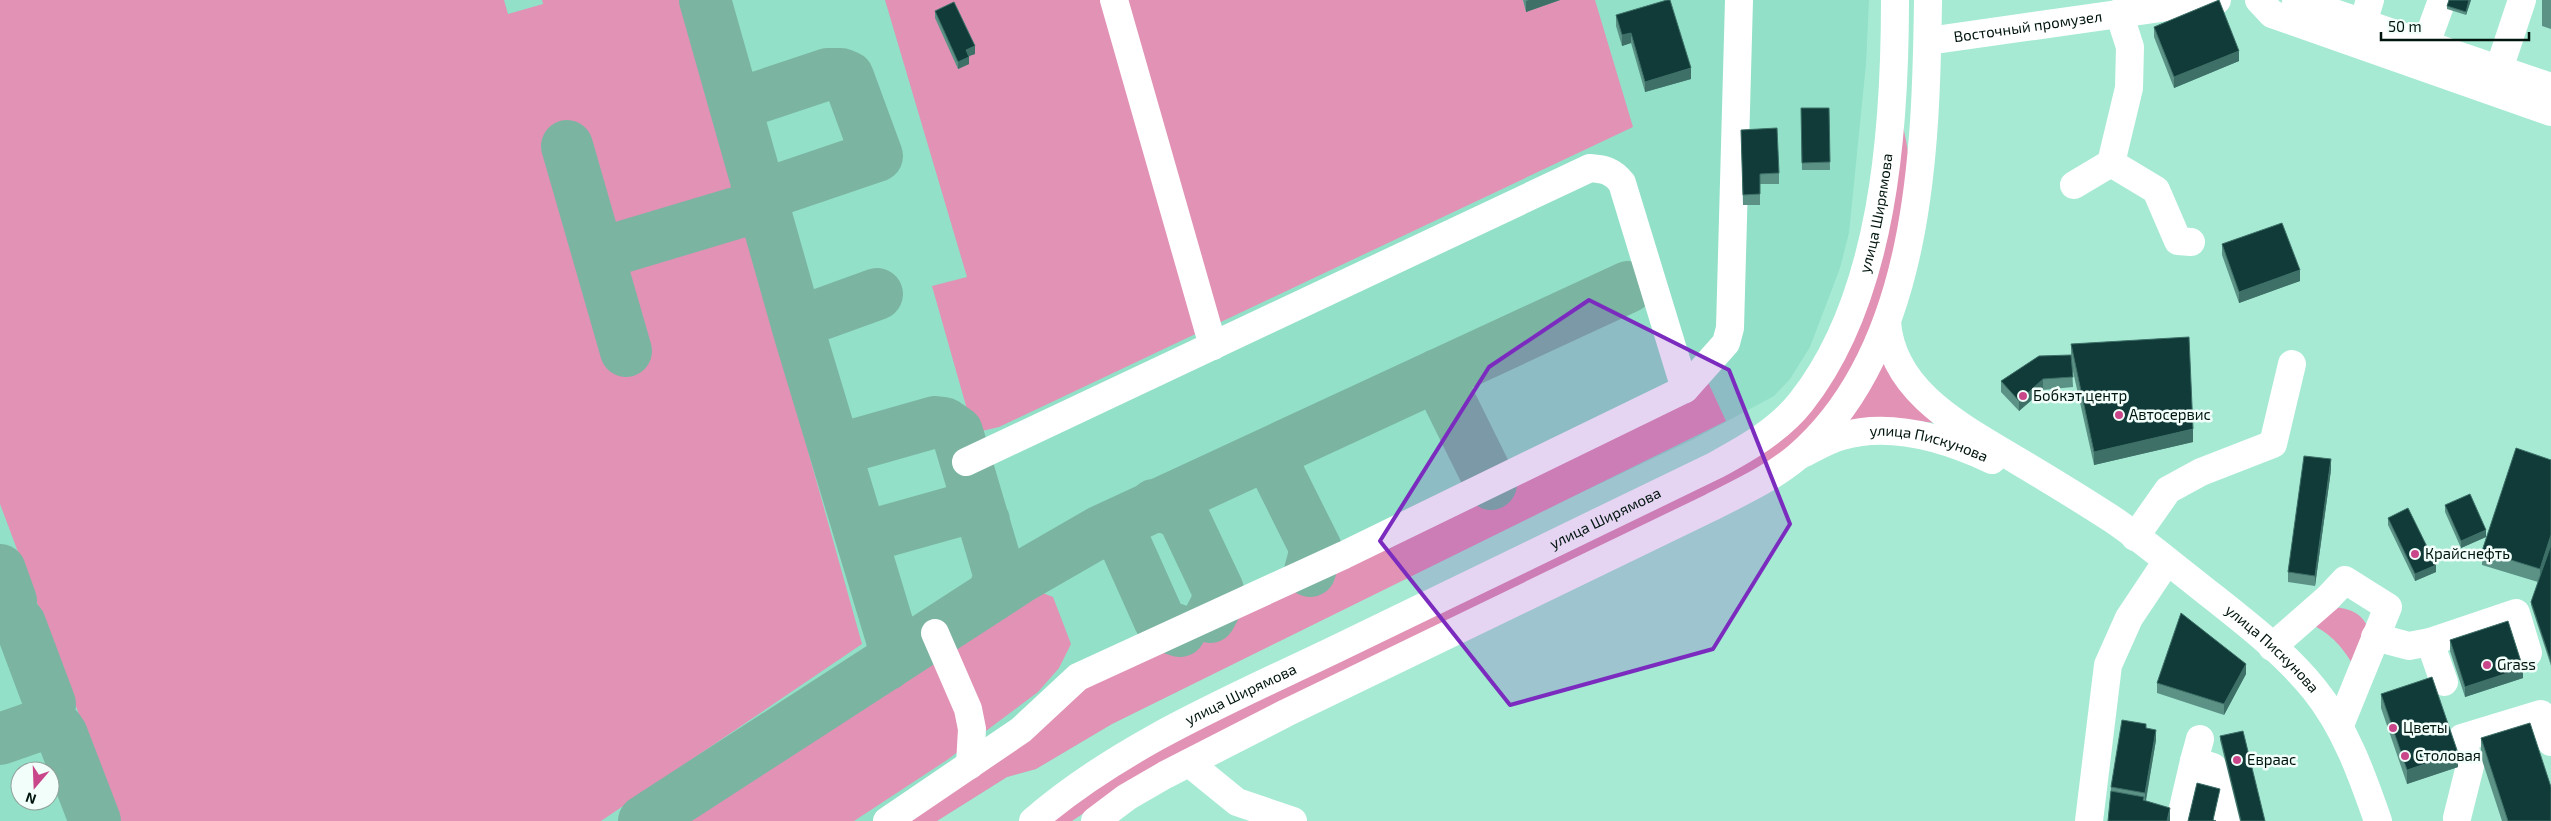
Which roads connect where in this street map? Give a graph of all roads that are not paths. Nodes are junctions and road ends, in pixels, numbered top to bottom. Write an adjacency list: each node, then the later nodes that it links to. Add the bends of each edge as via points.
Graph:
1 (1114, 0): 21 (main road)
2 (1739, 0): 23 (main road, via 1730,328 1721,350)
3 (1895, 0): 42 (main road, улица Ширямова, via 1887,162 1876,226 1862,279 1824,368 1800,403 1778,426 1751,446 1716,465 1134,749 1066,794)
4 (1928, 0): 12 (main road)
5 (2217, 0): 11 (main road, Восточный промузел)
6 (2259, 0): 16 (main road, via 2272,14)
7 (2296, 0): 10 (main road)
8 (2442, 0): 13 (main road)
9 (2522, 0): 14 (main road)
10 (2366, 11): 13 (main road)
11 (2119, 13): 12 (main road, Восточный промузел); 17 (main road, via 2130,48 2129,88)
12 (1928, 41): 20 (main road, via 1914,212)
13 (2426, 44): 14 (main road)
14 (2499, 69): 15 (main road)
15 (2551, 86)
16 (2551, 112)
17 (2111, 163): 18 (main road); 19 (main road, via 2156,190 2178,241)
18 (2074, 185)
19 (2191, 242)
20 (1887, 322): 24 (main road, via 1841,409); 26 (main road, улица Пискунова, via 1888,341 1896,361 1938,409)
21 (1213, 346): 23 (main road, via 1590,168 1604,169 1615,174 1622,183); 25 (main road)
22 (2292, 364): 27 (main road, via 2273,444 2201,472 2168,490)
23 (1685, 390): 38 (main road, via 1344,555 1078,677 1021,730)
24 (1796, 457): 26 (main road, улица Пискунова, via 1840,436 1860,432 1894,432 1932,438 1989,459); 37 (main road, via 1751,487 1712,507)
25 (966, 462)
26 (2113, 520): 27 (main road, улица Пискунова)
27 (2135, 536): 28 (main road, улица Пискунова)
28 (2167, 561): 32 (main road, улица Пискунова); 45 (main road, via 2129,618 2108,665)
29 (935, 633): 38 (main road, via 968,709 972,729)
30 (2375, 637): 31 (main road, via 2409,646); 32 (main road, via 2388,608 2345,580); 35 (main road)
31 (2430, 642): 33 (main road, via 2516,613); 34 (main road)
32 (2272, 647): 35 (main road, улица Пискунова, via 2314,688)
33 (2528, 653)
34 (2444, 682)
35 (2340, 724): 39 (main road, улица Пискунова)
36 (2551, 742): 40 (main road, via 2541,714 2462,738 2470,766)
37 (1189, 763): 43 (main road, via 1127,797); 44 (main road, via 1237,802)
38 (970, 765): 41 (main road)
39 (2370, 817)
40 (2455, 820)
41 (887, 821)
42 (1034, 821)
43 (1095, 821)
44 (1293, 821)
45 (2089, 821)
46 (2180, 821): 47 (main road, via 2197,750 2213,767)
47 (2229, 821)

